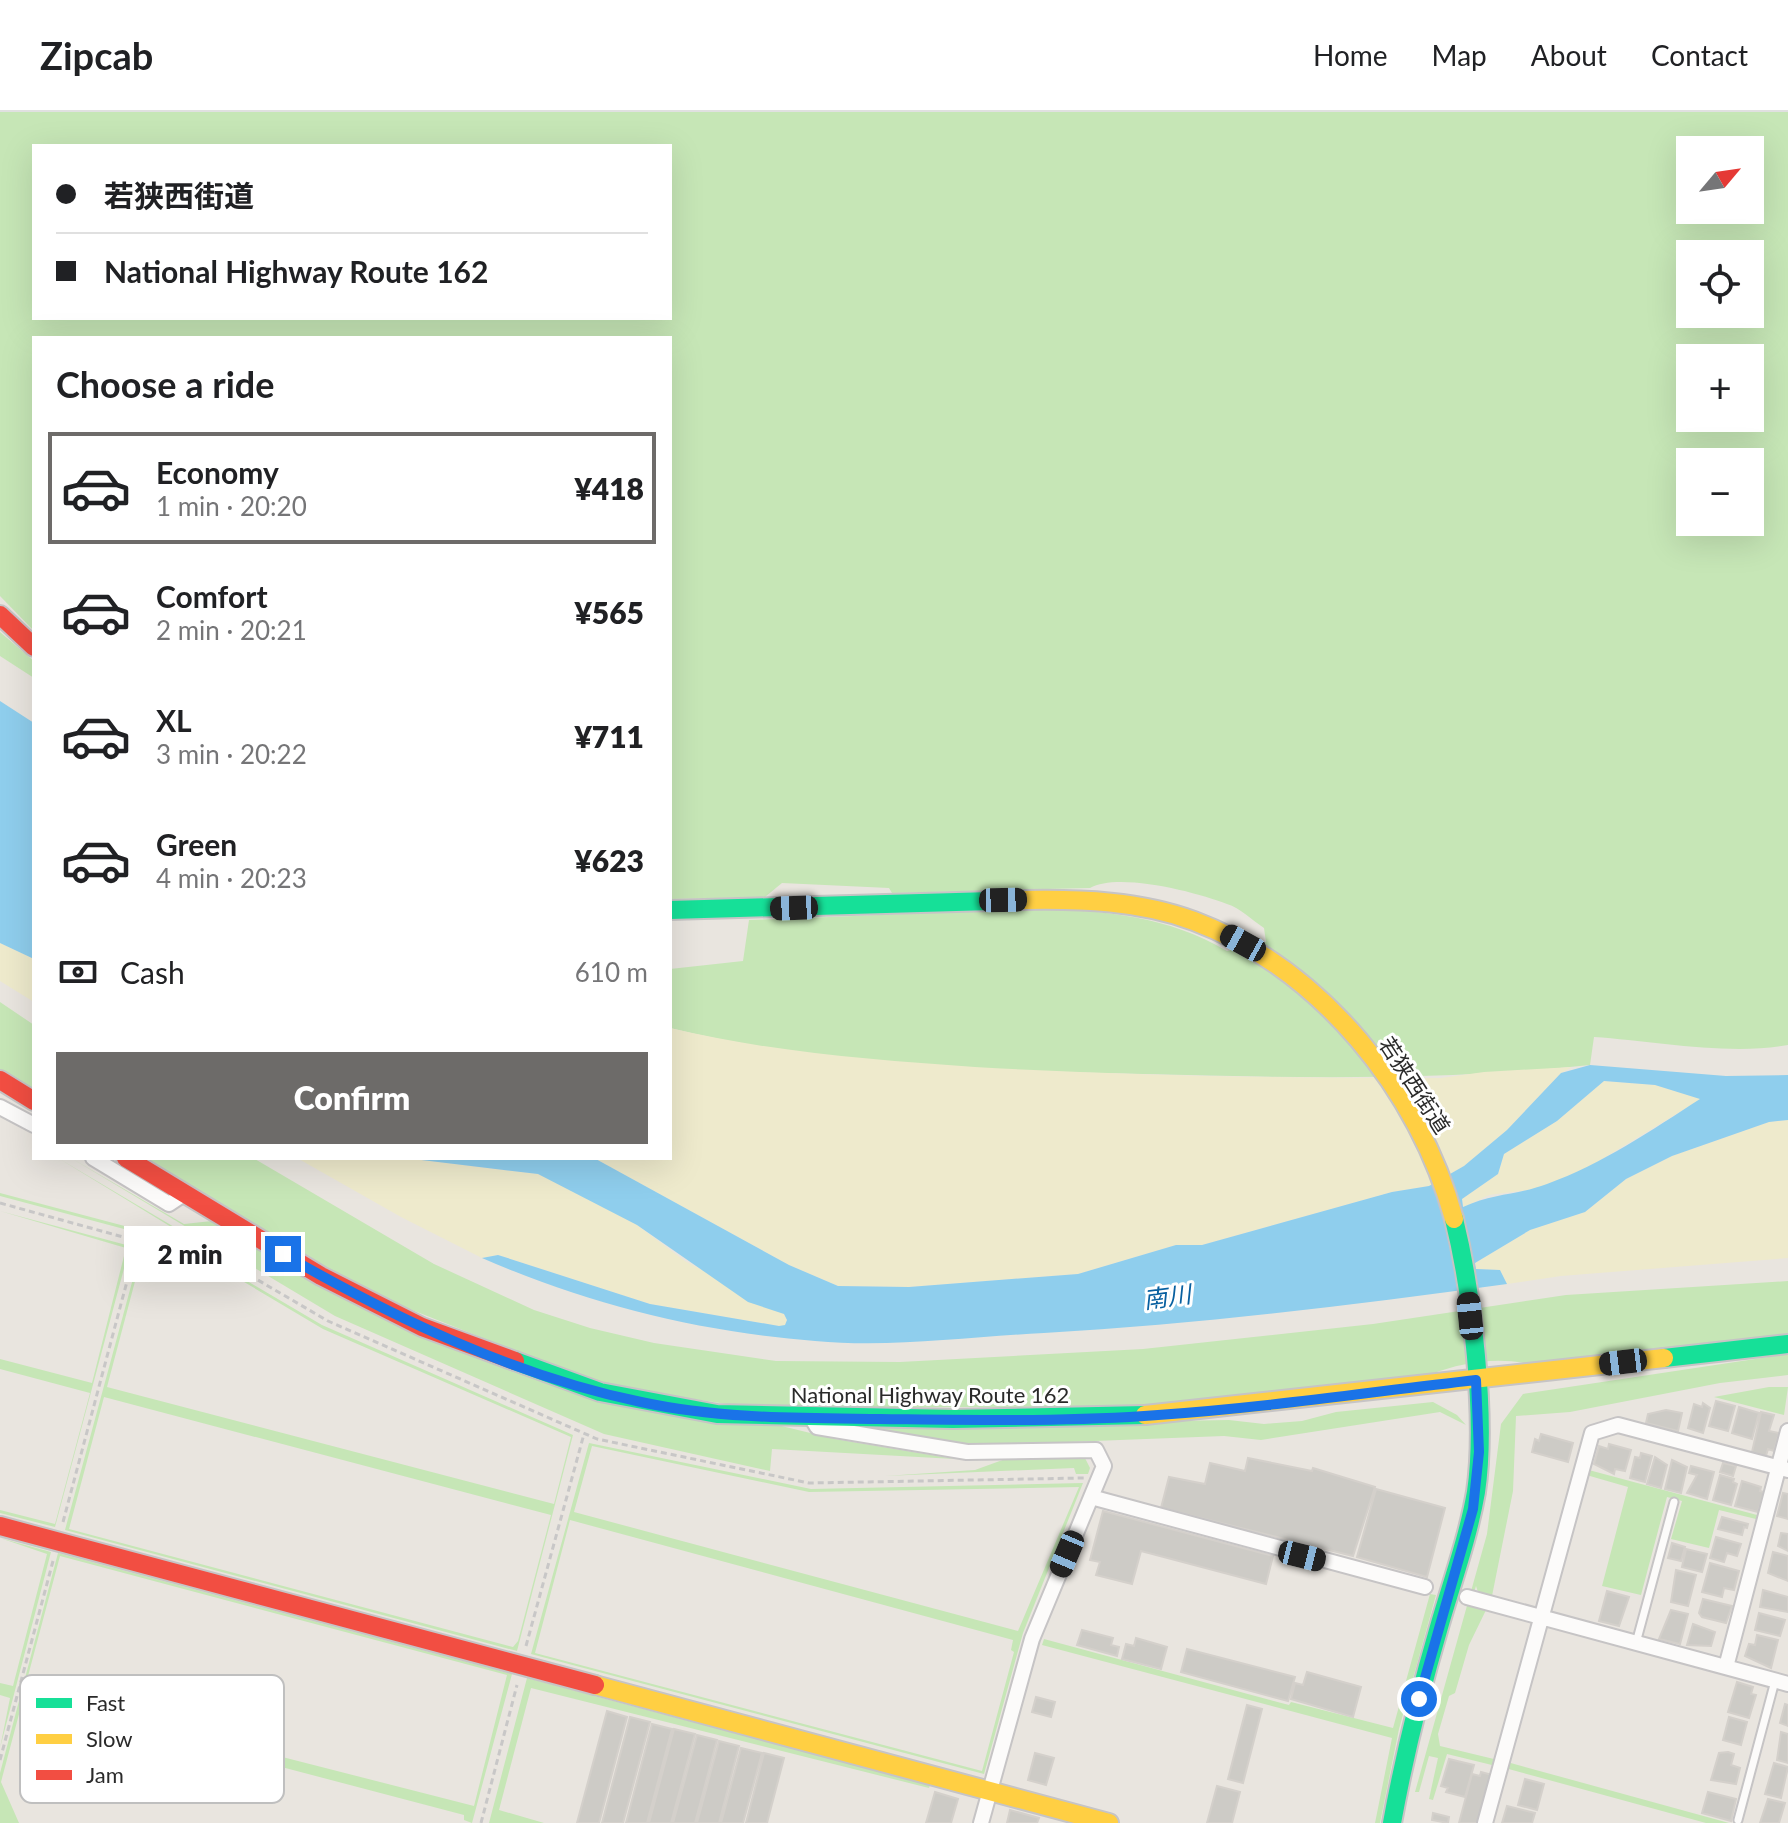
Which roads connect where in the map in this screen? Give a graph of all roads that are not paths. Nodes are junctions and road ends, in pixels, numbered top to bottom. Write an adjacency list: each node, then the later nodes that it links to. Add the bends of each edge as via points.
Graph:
1 (0, 615): 2 (main road)
2 (32, 645)
3 (672, 910): 12 (main road, 若狭西街道, via 1062,900 1165,912 1228,935 1280,967 1330,1011 1366,1049 1403,1102 1431,1154 1448,1203 1467,1292)
4 (0, 1080): 5 (main road)
5 (32, 1100)
6 (0, 1107): 7 (street)
7 (32, 1124)
8 (96, 1160): 10 (street, via 169,1204)
9 (129, 1160): 10 (main road, National Highway Route 162)
10 (184, 1194): 13 (main road, National Highway Route 162, via 365,1300 467,1346 559,1379 680,1410)
11 (1788, 1344): 12 (main road, National Highway Route 162)
12 (1475, 1372): 13 (main road, National Highway Route 162, via 1159,1415); 29 (main road, 若狭西街道, via 1479,1452 1473,1509 1419,1699)
13 (812, 1418): 16 (street, via 817,1427 838,1432 967,1452 1096,1450 1104,1466)
14 (1788, 1431): 15 (street)
15 (1783, 1469): 21 (street, via 1618,1425 1592,1433); 23 (street)
16 (1091, 1497): 19 (street); 25 (street, via 1032,1639)
17 (1674, 1502): 22 (lane)
18 (0, 1526): 25 (main road)
19 (1425, 1587)
20 (1467, 1597): 21 (street)
21 (1541, 1618): 22 (street); 30 (street)
22 (1635, 1643): 23 (street)
23 (1726, 1667): 24 (street)
24 (1782, 1682): 26 (lane)
25 (990, 1790): 27 (street); 28 (main road)
26 (1738, 1820)
27 (981, 1823)
28 (1109, 1823)
29 (1392, 1823)
30 (1485, 1823)

